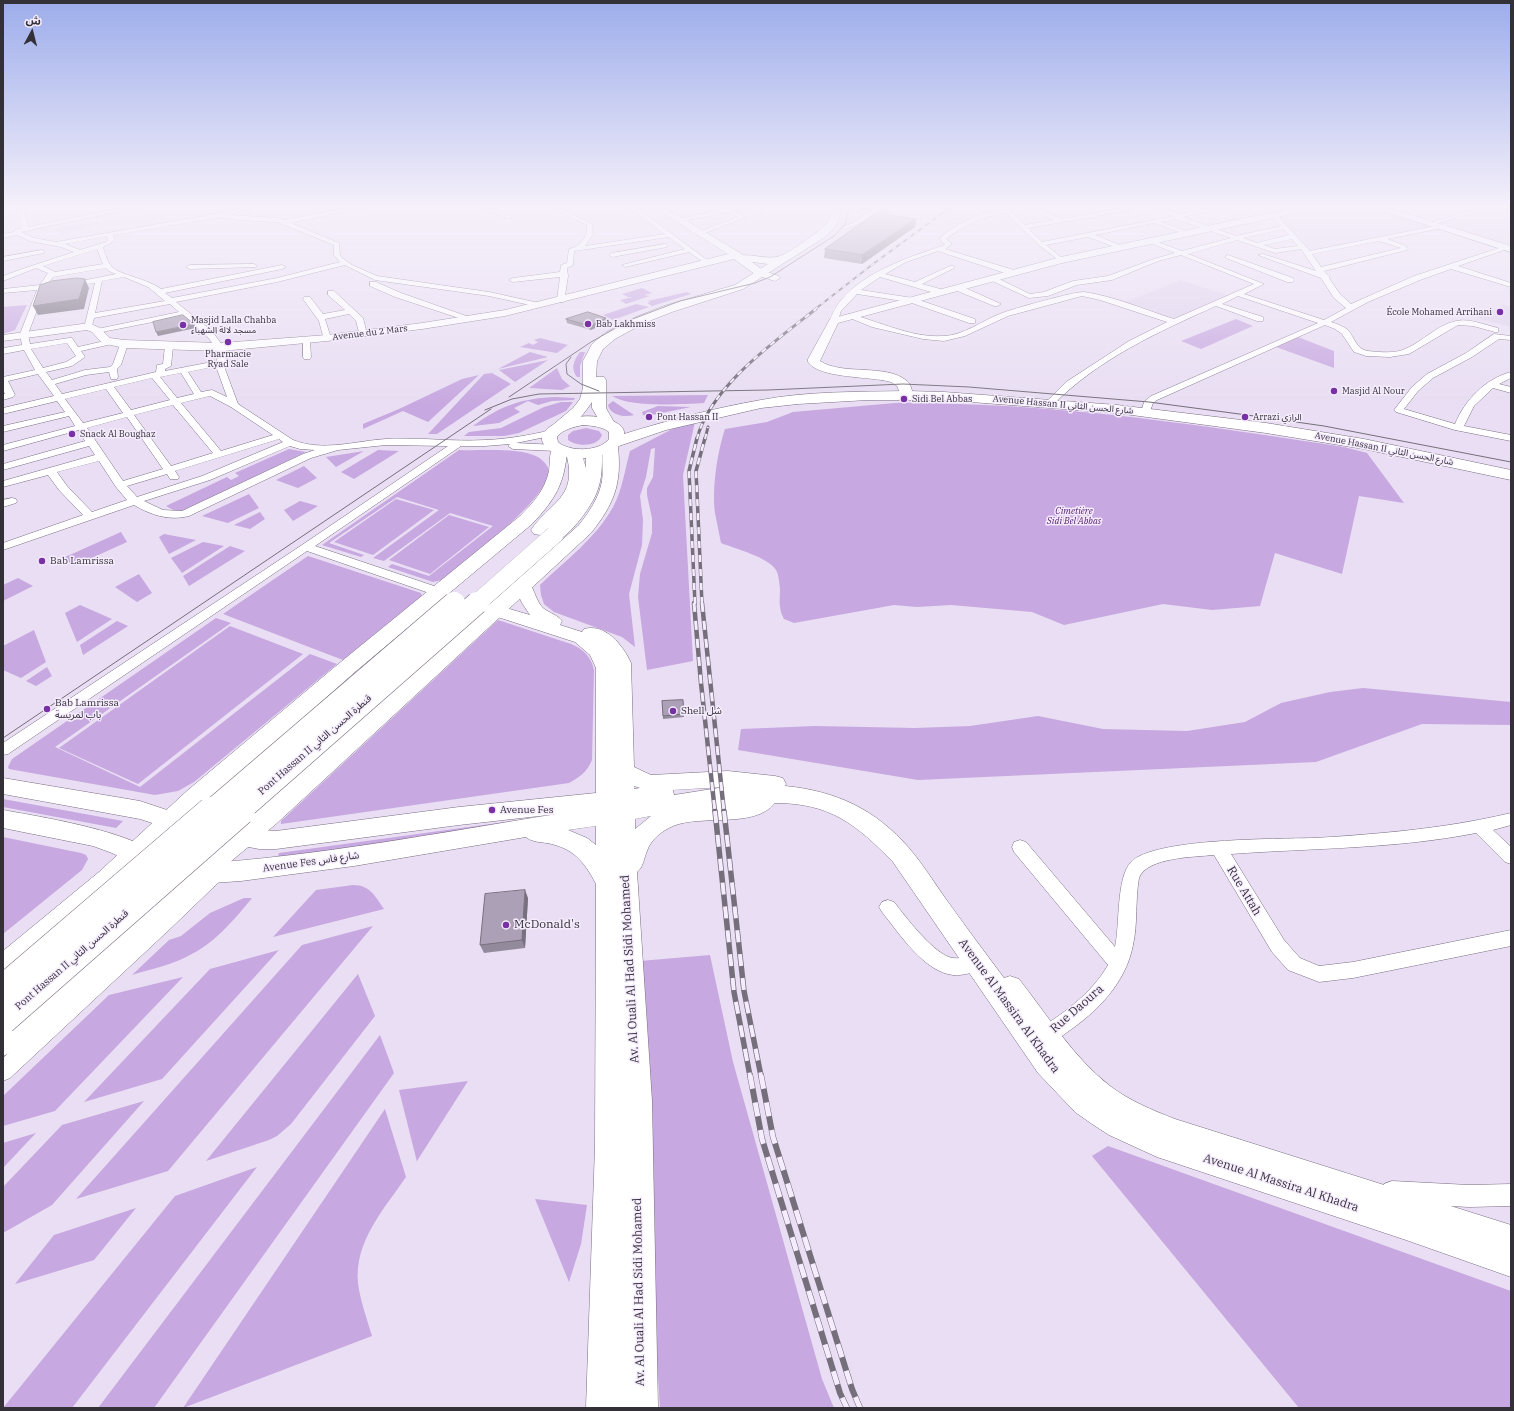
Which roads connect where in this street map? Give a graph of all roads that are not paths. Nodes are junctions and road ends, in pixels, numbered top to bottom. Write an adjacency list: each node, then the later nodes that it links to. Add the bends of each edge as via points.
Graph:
1 (19, 273): 27 (street)
2 (66, 273): 22 (street)
3 (83, 273): 32 (street)
4 (118, 273): 23 (street)
5 (250, 273): 40 (street)
6 (306, 273): 48 (street)
7 (363, 273): 51 (street, via 381,279 488,294)
8 (669, 273): 46 (street, Avenue du 2 Mars)
9 (751, 273): 24 (street)
10 (778, 273): 24 (main road); 24 (street); 105 (main road, via 658,316 624,333 610,344 602,354 598,369 599,408)
11 (884, 273): 25 (street)
12 (940, 273): 34 (street)
13 (1014, 273): 28 (street)
14 (1122, 273): 28 (street, via 1029,296)
15 (1230, 273): 43 (street, via 1260,284)
16 (1268, 273): 31 (street)
17 (1314, 273): 26 (street)
18 (1322, 273): 26 (street)
19 (1431, 273): 52 (street)
20 (1472, 273): 35 (street)
21 (564, 274): 30 (street); 46 (street)
22 (51, 275): 39 (street)
23 (126, 275): 29 (street); 40 (street, via 147,283)
24 (754, 275): 110 (main road, via 738,288 654,314 610,336 597,347 590,361 590,388 587,399)
25 (880, 275): 34 (street); 37 (street)
26 (1326, 277): 52 (street, via 1337,296)
27 (6, 278)
28 (992, 279): 36 (street)
29 (99, 280): 32 (street); 63 (street)
30 (513, 280)
31 (1290, 280)
32 (76, 284): 39 (street)
33 (373, 284): 57 (street)
34 (915, 285): 41 (street)
35 (1511, 285)
36 (958, 288): 41 (street); 49 (street)
37 (855, 290): 47 (street); 59 (street, via 840,308)
38 (3, 291): 39 (street)
39 (40, 291): 44 (street); 65 (street)
40 (159, 292): 48 (street)
41 (941, 292): 47 (street)
42 (330, 293): 53 (street)
43 (1238, 294): 50 (street); 62 (street)
44 (3, 298)
45 (306, 299): 56 (street)
46 (561, 300): 51 (street, Avenue du 2 Mars)
47 (910, 300): 55 (street); 60 (street)
48 (169, 301): 54 (street); 63 (street)
49 (997, 304)
50 (1216, 304): 58 (street); 61 (street)
51 (539, 305): 57 (street, Avenue du 2 Mars)
52 (1350, 308): 62 (street)
53 (350, 311): 56 (street); 66 (street, via 360,320)
54 (185, 313): 63 (street); 75 (street)
55 (849, 316): 59 (street); 61 (street, via 923,337 944,339 962,334 1005,314 1082,294)
56 (322, 317): 68 (street)
57 (468, 318): 66 (street, Avenue du 2 Mars)
58 (1260, 319)
59 (834, 321): 90 (street, via 814,359 816,365 893,379 902,383)
60 (972, 321)
61 (1175, 322): 94 (street, via 1132,343 1069,384)
62 (1324, 322): 64 (street, via 1345,332 1357,350 1366,353 1406,352 1457,323); 97 (street, via 1154,398)
63 (92, 324): 65 (street); 71 (street, via 104,340)
64 (1495, 330)
65 (24, 334): 67 (street); 74 (street)
66 (363, 334): 68 (street, Avenue du 2 Mars)
67 (3, 338)
68 (327, 338): 70 (street, Avenue du 2 Mars)
69 (1511, 338): 102 (street, via 1497,336 1430,376 1415,389 1399,410)
70 (306, 340): 75 (street, Avenue du 2 Mars); 78 (street)
71 (109, 342): 72 (street, Avenue du 2 Mars); 77 (street)
72 (124, 344): 73 (street, Avenue du 2 Mars); 80 (street, via 117,365)
73 (169, 346): 75 (street, Avenue du 2 Mars); 83 (street, via 166,366 160,367)
74 (26, 347): 76 (street); 77 (street, via 69,340); 81 (street)
75 (221, 347): 79 (street)
76 (3, 350)
77 (76, 350): 81 (street, via 82,357 75,362)
78 (307, 357)
79 (220, 363): 82 (street); 96 (street)
80 (113, 369): 86 (street, via 85,373); 87 (street)
81 (40, 370): 85 (street); 86 (street)
82 (183, 370): 83 (street); 91 (street)
83 (158, 374): 87 (street); 95 (street)
84 (1511, 375): 88 (street)
85 (3, 380): 92 (street, via 10,395)
86 (50, 383): 93 (street)
87 (111, 384): 93 (street); 100 (street)
88 (1491, 385): 89 (street); 102 (street, via 1463,415)
89 (1511, 390)
90 (907, 393): 94 (main road, Avenue Hassan II شارع الحسن الثاني); 105 (main road, Avenue Hassan II شارع الحسن الثاني, via 761,404)
91 (199, 395): 95 (street); 96 (street, via 212,393)
92 (3, 397)
93 (59, 397): 98 (street); 99 (street)
94 (1052, 401): 97 (main road, Avenue Hassan II شارع الحسن الثاني)
95 (175, 402): 100 (street); 114 (street)
96 (234, 405): 104 (street)
97 (1146, 410): 117 (main road, Avenue Hassan II شارع الحسن الثاني, via 1323,433); 120 (main road, Avenue Hassan II شارع الحسن الثاني, via 1322,437)
98 (3, 411)
99 (71, 412): 101 (street); 103 (street)
100 (130, 414): 101 (street); 119 (street)
101 (81, 427): 107 (street); 113 (street)
102 (1458, 428): 106 (street)
103 (3, 429)
104 (280, 436): 108 (street); 114 (street)
105 (608, 438): 110 (main road); 110 (main road, via 596,421 583,421 570,423); 126 (main road, Pont Hassan II قنطرة الحسن الثاني, via 585,502 570,520); 129 (main road, via 612,468 609,491 604,503 585,528)
106 (1511, 438)
107 (91, 442): 115 (street); 116 (street)
108 (290, 442): 112 (street, via 308,447); 123 (street, via 218,474)
109 (458, 442): 111 (street); 112 (street, via 386,442); 128 (street)
110 (560, 442): 111 (street); 111 (street, via 519,440); 126 (main road, Pont Hassan II قنطرة الحسن الثاني, via 578,471 574,490); 130 (main road, via 556,480 540,508)
111 (485, 443)
112 (338, 447): 124 (street, via 307,456 185,514 164,514)
113 (3, 448)
114 (219, 456): 119 (street)
115 (101, 457): 118 (street); 122 (street)
116 (3, 467)
117 (1511, 470)
118 (51, 471): 121 (street); 125 (street, via 63,488)
119 (169, 471): 122 (street); 123 (street)
120 (1511, 474)
121 (3, 484)
122 (120, 485): 124 (street)
123 (181, 486): 124 (street)
124 (134, 501): 125 (street)
125 (90, 516): 127 (street)
126 (547, 532): 154 (main road, Pont Hassan II قنطرة الحسن الثاني, bridge); 155 (main road, Pont Hassan II قنطرة الحسن الثاني, bridge)
127 (3, 547)
128 (306, 547): 130 (street); 132 (street)
129 (523, 586): 131 (main road); 133 (street, Av. Al Ouali Al Had Sidi Mohamed, via 534,610 541,616 600,637 612,646 619,657 622,676)
130 (439, 592): 131 (street); 139 (main road)
131 (495, 610): 136 (street, via 574,635 589,643 600,654 606,668); 142 (main road)
132 (3, 750)
133 (624, 772): 135 (street, via 651,783 728,779 765,782); 136 (street, Av. Al Ouali Al Had Sidi Mohamed)
134 (3, 786): 139 (street, via 140,810)
135 (780, 790): 136 (street, Avenue Al Massira Al Khadra); 148 (street, via 752,808 685,814 657,823 638,840); 151 (street, Avenue Al Massira Al Khadra, via 789,794 817,798 849,810 872,826 901,855); 156 (street, Avenue Al Massira Al Khadra, via 830,792 870,811 893,830 909,848 959,919)
136 (616, 806): 141 (street, Avenue Fes شارع فاس); 142 (street, via 460,816 276,840); 148 (street, Av. Al Ouali Al Had Sidi Mohamed)
137 (3, 819): 145 (street, Avenue Fes شارع فاس, via 93,837)
138 (1511, 819): 140 (street)
139 (172, 820): 142 (street, via 200,830); 145 (main road)
140 (1480, 828): 144 (street, via 1364,842); 146 (street)
141 (520, 830): 147 (street, Avenue Fes شارع فاس, via 354,856); 148 (street, via 561,837 582,845)
142 (243, 838): 147 (main road)
143 (1020, 847): 152 (street)
144 (1219, 849): 150 (street, Rue Attah, via 1282,951 1294,964 1319,974 1353,970); 152 (street, Rue Daoura, via 1162,855 1147,860 1136,868 1131,880 1127,932)
145 (136, 854): 147 (street, Avenue Fes شارع فاس, via 166,867); 153 (main road)
146 (1511, 857)
147 (207, 874): 157 (main road); 158 (street, via 164,924)
148 (616, 882): 163 (street, Av. Al Ouali Al Had Sidi Mohamed); 164 (street, Av. Al Ouali Al Had Sidi Mohamed, via 637,1101)
149 (888, 907): 151 (street, via 934,959 959,967)
150 (1511, 938)
151 (977, 963): 156 (street, Avenue Al Massira Al Khadra)
152 (1118, 964): 156 (street, Rue Daoura, via 1105,986 1064,1024)
153 (3, 969)
154 (3, 989)
155 (3, 1020)
156 (1040, 1040): 159 (street, Avenue Al Massira Al Khadra, via 1085,1083 1106,1100 1136,1118); 162 (street, Avenue Al Massira Al Khadra, via 1066,1083 1085,1102 1137,1134)
157 (3, 1041)
158 (3, 1071)
159 (1343, 1187): 160 (street, via 1403,1193); 161 (street, Avenue Al Massira Al Khadra)
160 (1511, 1195)
161 (1511, 1241)
162 (1511, 1261)
163 (604, 1408)
164 (640, 1408)

